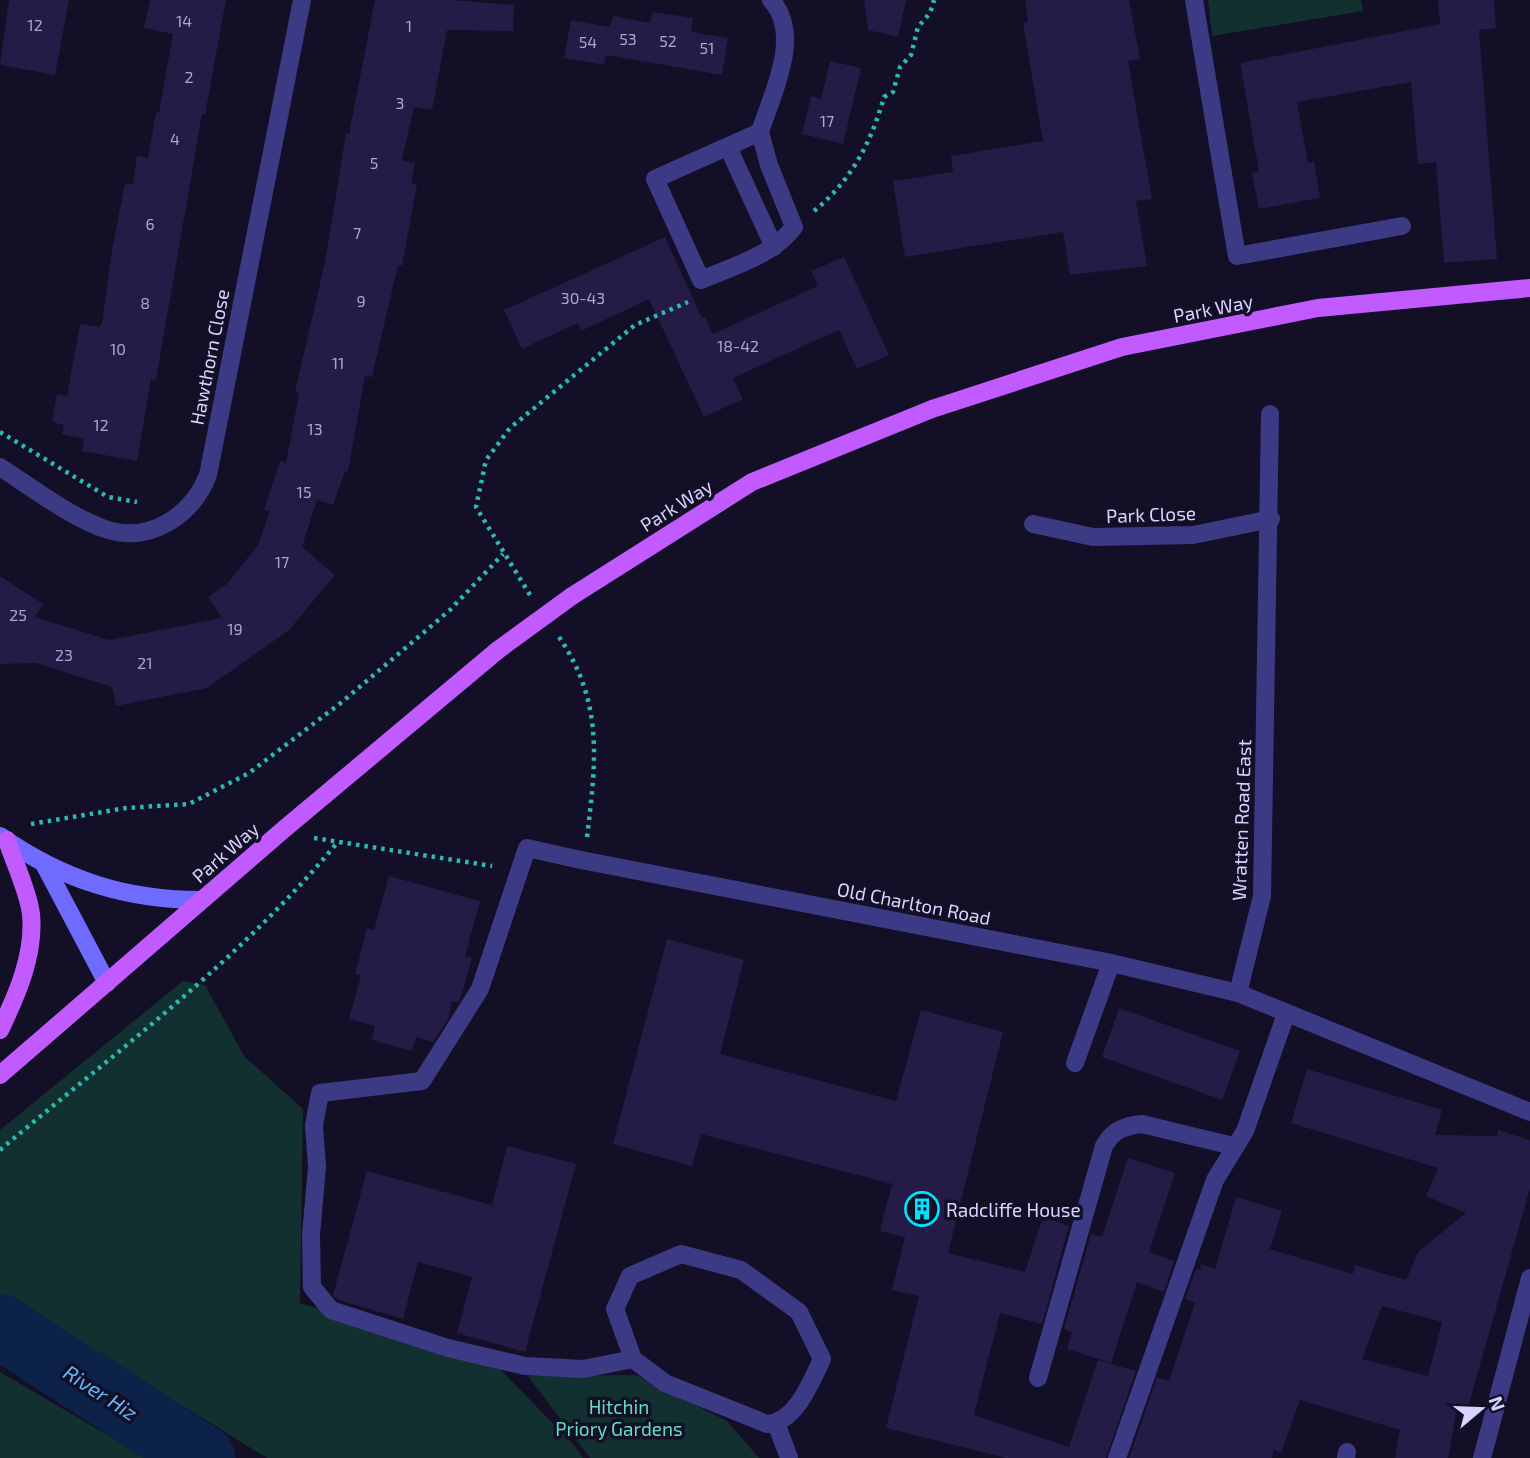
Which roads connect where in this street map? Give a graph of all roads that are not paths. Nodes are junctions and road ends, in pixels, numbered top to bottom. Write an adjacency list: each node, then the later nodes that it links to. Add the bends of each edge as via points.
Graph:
1 (302, 0): 10 (street, Hawthorn Close, via 202,491 173,521 122,532 92,523)
2 (771, 0): 4 (street, via 782,14 786,42)
3 (1194, 0): 6 (street, via 1237,256)
4 (761, 132): 5 (street); 7 (street, via 794,227)
5 (728, 147): 7 (street); 7 (street, via 655,179 701,280)
6 (1402, 226)
7 (774, 247)
8 (1530, 288): 15 (main road, Park Way, bridge, via 1318,308 1122,347 932,409 752,482 572,596 498,650)
9 (1270, 414): 11 (street, Wratten Road East)
10 (0, 467)
11 (1271, 519): 12 (street, Park Close, via 1193,536 1093,537); 18 (street, Wratten Road East, via 1262,896)
12 (1033, 524)
13 (3, 838): 14 (street); 20 (main road, via 30,914 29,954 17,996)
14 (43, 862): 15 (street, via 126,895); 17 (street)
15 (202, 900): 17 (main road, Park Way)
16 (1111, 963): 18 (street, Old Charlton Road); 21 (street); 26 (street, Old Charlton Road, via 527,848 480,989 422,1081 320,1093 314,1125 317,1167 312,1287 331,1310 448,1348 525,1366 583,1369)
17 (107, 983): 22 (main road, Park Way)
18 (1238, 993): 19 (street)
19 (1286, 1014): 23 (street); 24 (street, via 1245,1130)
20 (0, 1030)
21 (1075, 1063)
22 (0, 1075)
23 (1530, 1112)
24 (1233, 1146): 27 (street, via 1142,1124 1126,1125 1110,1135); 30 (street, via 1215,1180)
25 (1530, 1278): 31 (street)
26 (633, 1359): 28 (street, via 665,1383 767,1424); 28 (street, via 615,1309 630,1276 681,1254 741,1270 799,1312 822,1359 803,1398)
27 (1038, 1378)
28 (776, 1423): 29 (street)
29 (789, 1458)
30 (1117, 1458)
31 (1482, 1458)

